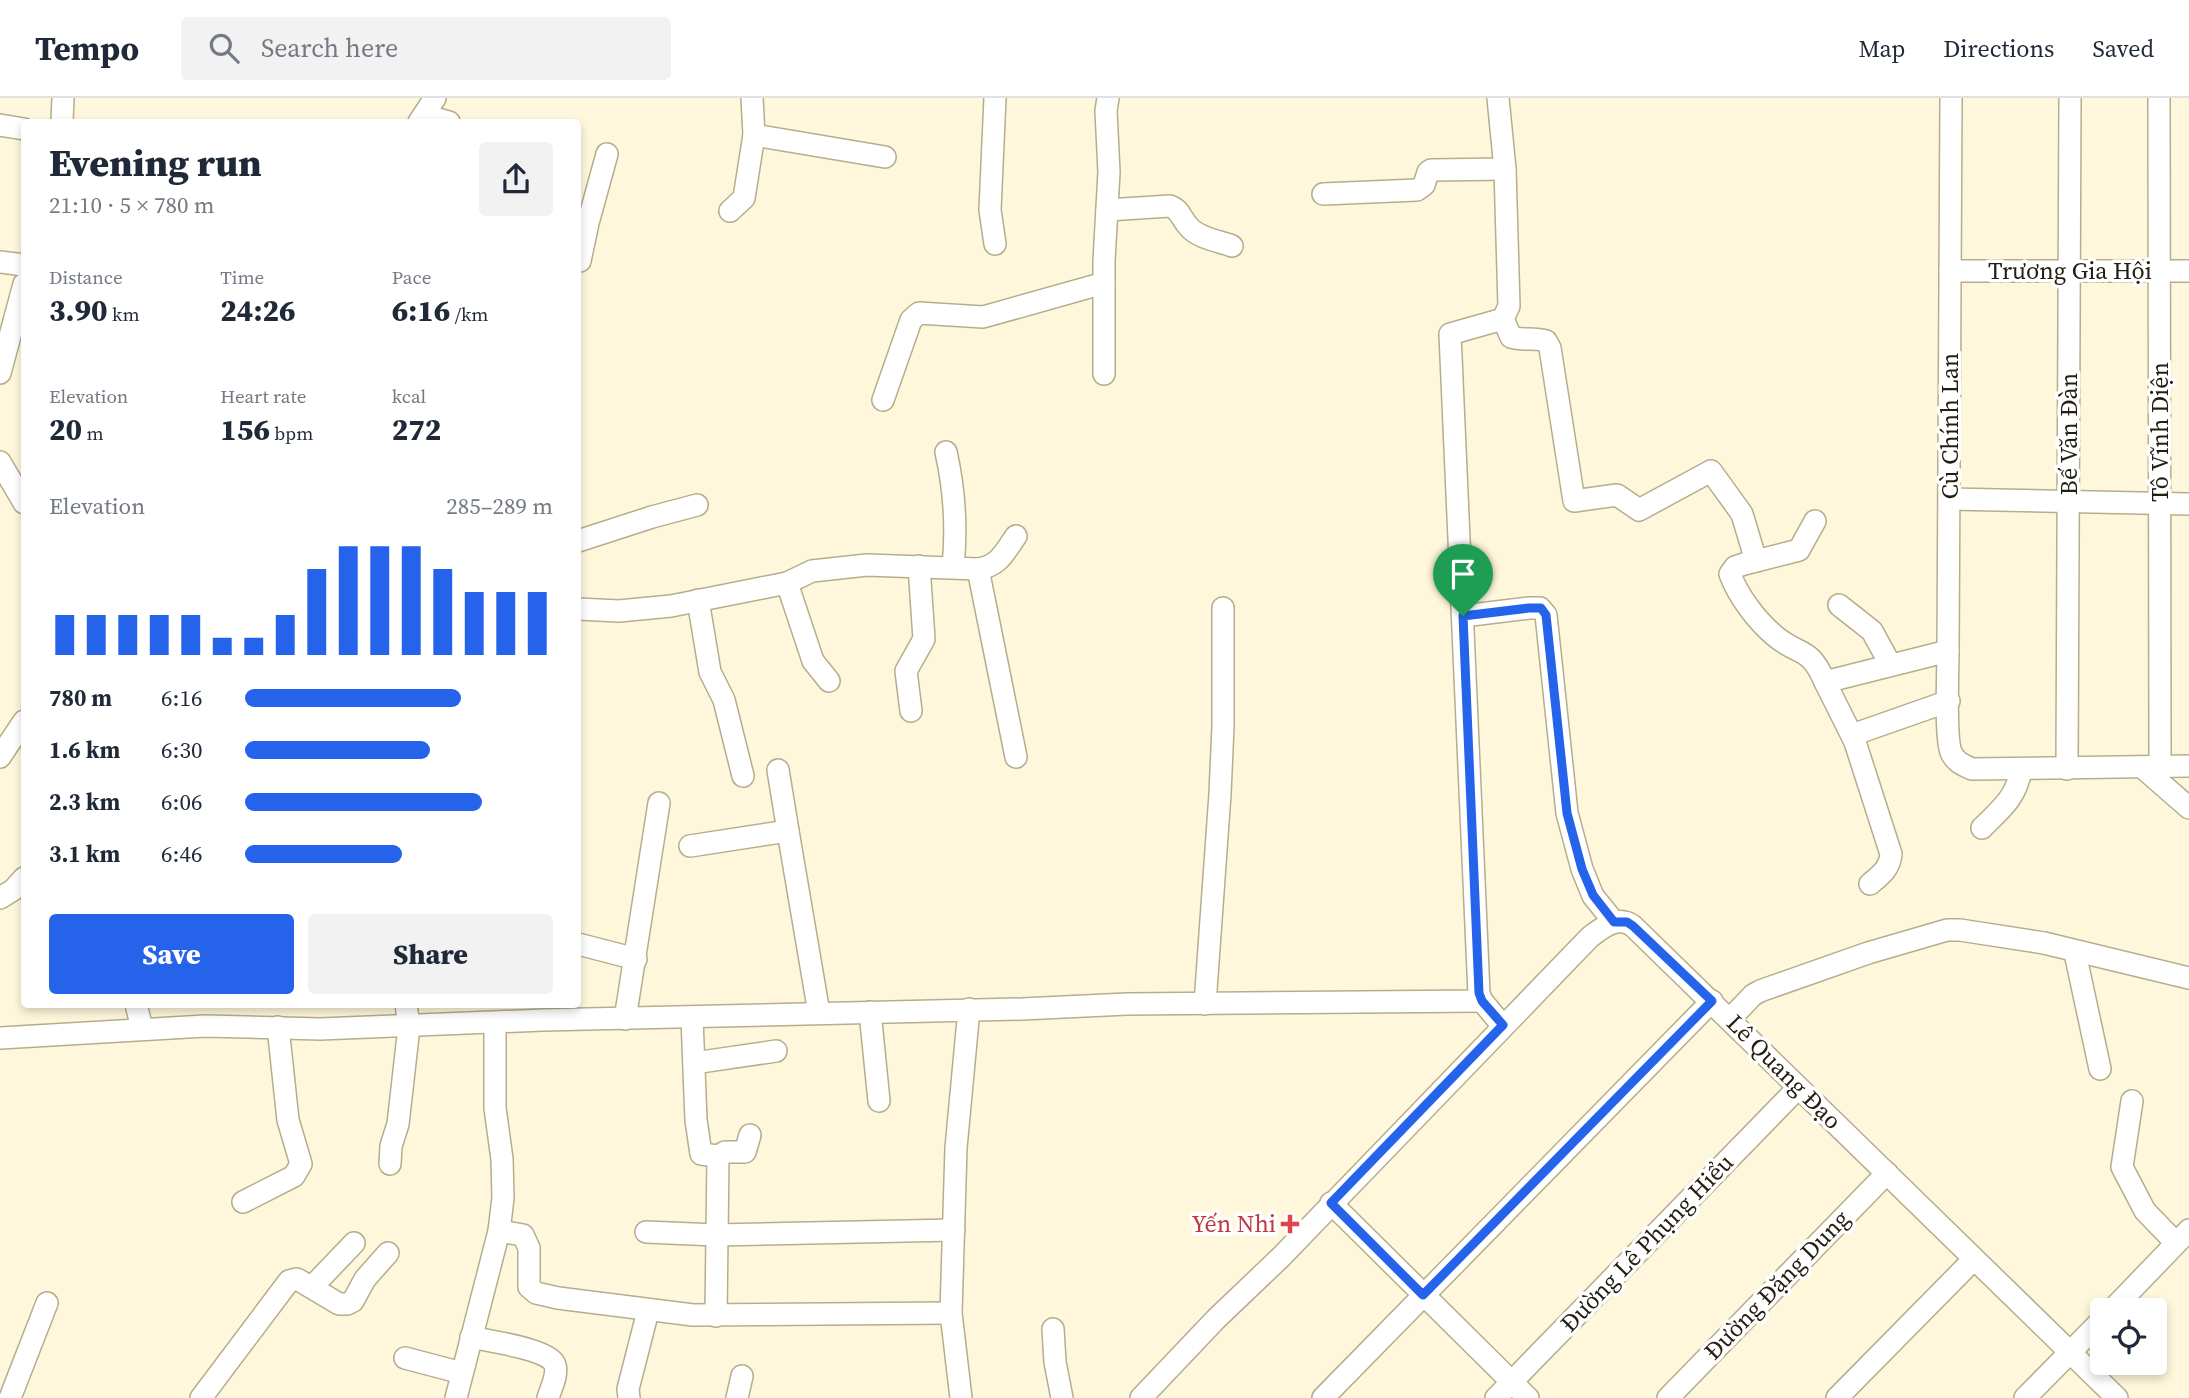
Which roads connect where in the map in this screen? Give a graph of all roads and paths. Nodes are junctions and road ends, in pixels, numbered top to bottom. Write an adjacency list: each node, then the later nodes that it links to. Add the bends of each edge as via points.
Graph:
1 (64, 98): 10 (street)
2 (752, 98): 14 (street)
3 (995, 98): 22 (street, via 990,210)
4 (1108, 98): 19 (street)
5 (1498, 98): 17 (street)
6 (1951, 98): 28 (street, Cù Chính Lan)
7 (2070, 98): 27 (street, Bế Văn Đàn)
8 (2160, 98): 29 (street, Tô Vĩnh Diện)
9 (426, 112): 11 (street)
10 (62, 119)
11 (442, 119)
12 (0, 125): 13 (street)
13 (21, 128)
14 (754, 135): 16 (street); 20 (street, via 744,198)
15 (607, 154): 21 (street)
16 (885, 157)
17 (1505, 169): 18 (street, via 1431,170 1417,190); 33 (street, via 1510,299)
18 (1323, 194)
19 (1107, 210): 23 (street, via 1170,206 1178,209 1196,233); 31 (street)
20 (730, 211)
21 (583, 222): 24 (street)
22 (995, 244)
23 (1232, 246)
24 (581, 248)
25 (0, 262): 26 (street)
26 (21, 265)
27 (2069, 270): 28 (street, Trương Gia Hội); 29 (street, Trương Gia Hội); 41 (street, Bế Văn Đàn)
28 (1950, 271): 40 (street, Cù Chính Lan)
29 (2160, 271): 30 (street, Trương Gia Hội); 42 (street, Tô Vĩnh Diện)
30 (2189, 271)
31 (1104, 283): 35 (street); 36 (street, via 983,317 919,313 911,320)
32 (21, 295): 34 (street)
33 (1503, 319): 48 (street, via 1511,337 1538,338 1550,348 1574,501 1617,495 1639,510 1711,471 1742,514); 57 (street, via 1450,334)
34 (0, 373)
35 (1104, 374)
36 (883, 400)
37 (946, 452): 50 (street, via 956,507)
38 (0, 462): 39 (street)
39 (21, 498)
40 (1950, 499): 41 (street); 58 (street, Cù Chính Lan)
41 (2068, 503): 42 (street); 70 (street, Bế Văn Đàn)
42 (2160, 504): 43 (street); 68 (street, Tô Vĩnh Diện)
43 (2189, 504)
44 (697, 505): 47 (street)
45 (1815, 522): 48 (street, via 1799,550)
46 (1016, 537): 51 (street, via 990,568)
47 (581, 540)
48 (1756, 561): 61 (street, via 1735,567 1730,574 1735,586 1774,635 1813,659)
49 (919, 566): 50 (street); 52 (street, via 814,571); 63 (street, via 924,639 906,671)
50 (953, 568): 51 (street)
51 (978, 569): 67 (street)
52 (787, 583): 53 (street); 60 (street, via 813,661)
53 (698, 600): 56 (street, via 644,610); 73 (street, via 710,672 724,700)
54 (1839, 605): 59 (street, via 1872,631)
55 (1223, 608): 89 (street, via 1220,794)
56 (581, 609)
57 (1463, 616): 82 (street, via 1529,608 1541,608 1546,615 1567,813 1593,895); 87 (street)
58 (1948, 651): 59 (street); 62 (street, Cù Chính Lan)
59 (1890, 664): 61 (street)
60 (829, 681)
61 (1825, 682): 65 (street)
62 (1949, 701): 65 (street); 72 (street, Cù Chính Lan, via 1950,746 1961,765)
63 (911, 711)
64 (21, 726): 66 (street)
65 (1852, 735): 80 (street, via 1891,853 1891,863)
66 (0, 757)
67 (1016, 757)
68 (2151, 766): 69 (street); 70 (street); 75 (street)
69 (2189, 766)
70 (2067, 769): 72 (street)
71 (778, 770): 77 (street)
72 (2021, 770): 76 (street, via 2011,799)
73 (743, 776)
74 (659, 803): 85 (street)
75 (2189, 808)
76 (1982, 828)
77 (788, 831): 78 (street); 94 (street)
78 (690, 846)
79 (21, 880): 81 (street)
80 (1870, 884)
81 (0, 898)
82 (1614, 922): 88 (street, Lê Quang Đạo, via 1633,926); 99 (street, via 1590,937)
83 (581, 945): 85 (street)
84 (2075, 953): 86 (street); 97 (street, via 2044,943 1947,930 1760,991); 106 (street)
85 (635, 959): 96 (street)
86 (2189, 978)
87 (1482, 1001): 89 (street); 99 (street)
88 (1712, 1001): 97 (street, Lê Quang Đạo); 125 (street)
89 (1205, 1004): 92 (street)
90 (137, 1008): 102 (street)
91 (406, 1008): 101 (street)
92 (968, 1009): 93 (street); 116 (street)
93 (870, 1012): 94 (street); 108 (street)
94 (819, 1013): 95 (street)
95 (692, 1018): 96 (street); 105 (street)
96 (625, 1019): 98 (street)
97 (1730, 1019): 107 (street, Lê Quang Đạo)
98 (495, 1023): 101 (street); 117 (street, via 495,1108 503,1185)
99 (1503, 1025): 115 (street)
100 (278, 1027): 101 (street); 102 (street); 114 (street, via 288,1120 301,1164 294,1176)
101 (408, 1027): 112 (street)
102 (142, 1029): 103 (street)
103 (0, 1038)
104 (776, 1051): 105 (street)
105 (694, 1063): 111 (street, via 701,1154)
106 (2100, 1069)
107 (1798, 1088): 113 (street, Lê Quang Đạo); 138 (street, Đường Lê Phụng Hiểu)
108 (879, 1101)
109 (2132, 1101): 120 (street, via 2122,1167 2145,1211)
110 (750, 1135): 111 (street, via 745,1152)
111 (718, 1156): 119 (street)
112 (390, 1164)
113 (1887, 1173): 123 (street, Lê Quang Đạo); 151 (street, Đường Đặng Dung)
114 (243, 1202)
115 (1331, 1203): 125 (street); 147 (street)
116 (954, 1230): 119 (street); 129 (street)
117 (499, 1231): 128 (street, via 518,1233 527,1240 531,1291); 133 (street)
118 (646, 1232): 119 (street)
119 (716, 1235): 130 (street)
120 (2183, 1236): 126 (street)
121 (354, 1243): 124 (street)
122 (388, 1253): 124 (street, via 353,1301 339,1304)
123 (1973, 1260): 134 (street, Lê Quang Đạo); 152 (street)
124 (312, 1287): 140 (street, via 298,1279 289,1280)
125 (1423, 1295): 138 (street); 148 (street)
126 (2123, 1298)
127 (47, 1303): 139 (street)
128 (648, 1311): 130 (street); 143 (street)
129 (951, 1313): 130 (street); 145 (street)
130 (716, 1316)
131 (1053, 1329): 146 (street)
132 (2090, 1332): 134 (street)
133 (471, 1338): 136 (street); 142 (street, via 537,1352 553,1360 556,1375)
134 (2069, 1352): 153 (street); 154 (street, Lê Quang Đạo)
135 (405, 1358): 136 (street)
136 (462, 1373): 141 (street)
137 (742, 1376): 144 (street)
138 (1511, 1382): 149 (street, Đường Lê Phụng Hiểu); 150 (street)
139 (10, 1398)
140 (201, 1398)
141 (456, 1398)
142 (548, 1398)
143 (629, 1398)
144 (737, 1398)
145 (961, 1398)
146 (1062, 1398)
147 (1141, 1398)
148 (1323, 1398)
149 (1496, 1398)
150 (1528, 1398)
151 (1668, 1398)
152 (1837, 1398)
153 (2025, 1398)
154 (2117, 1398)

